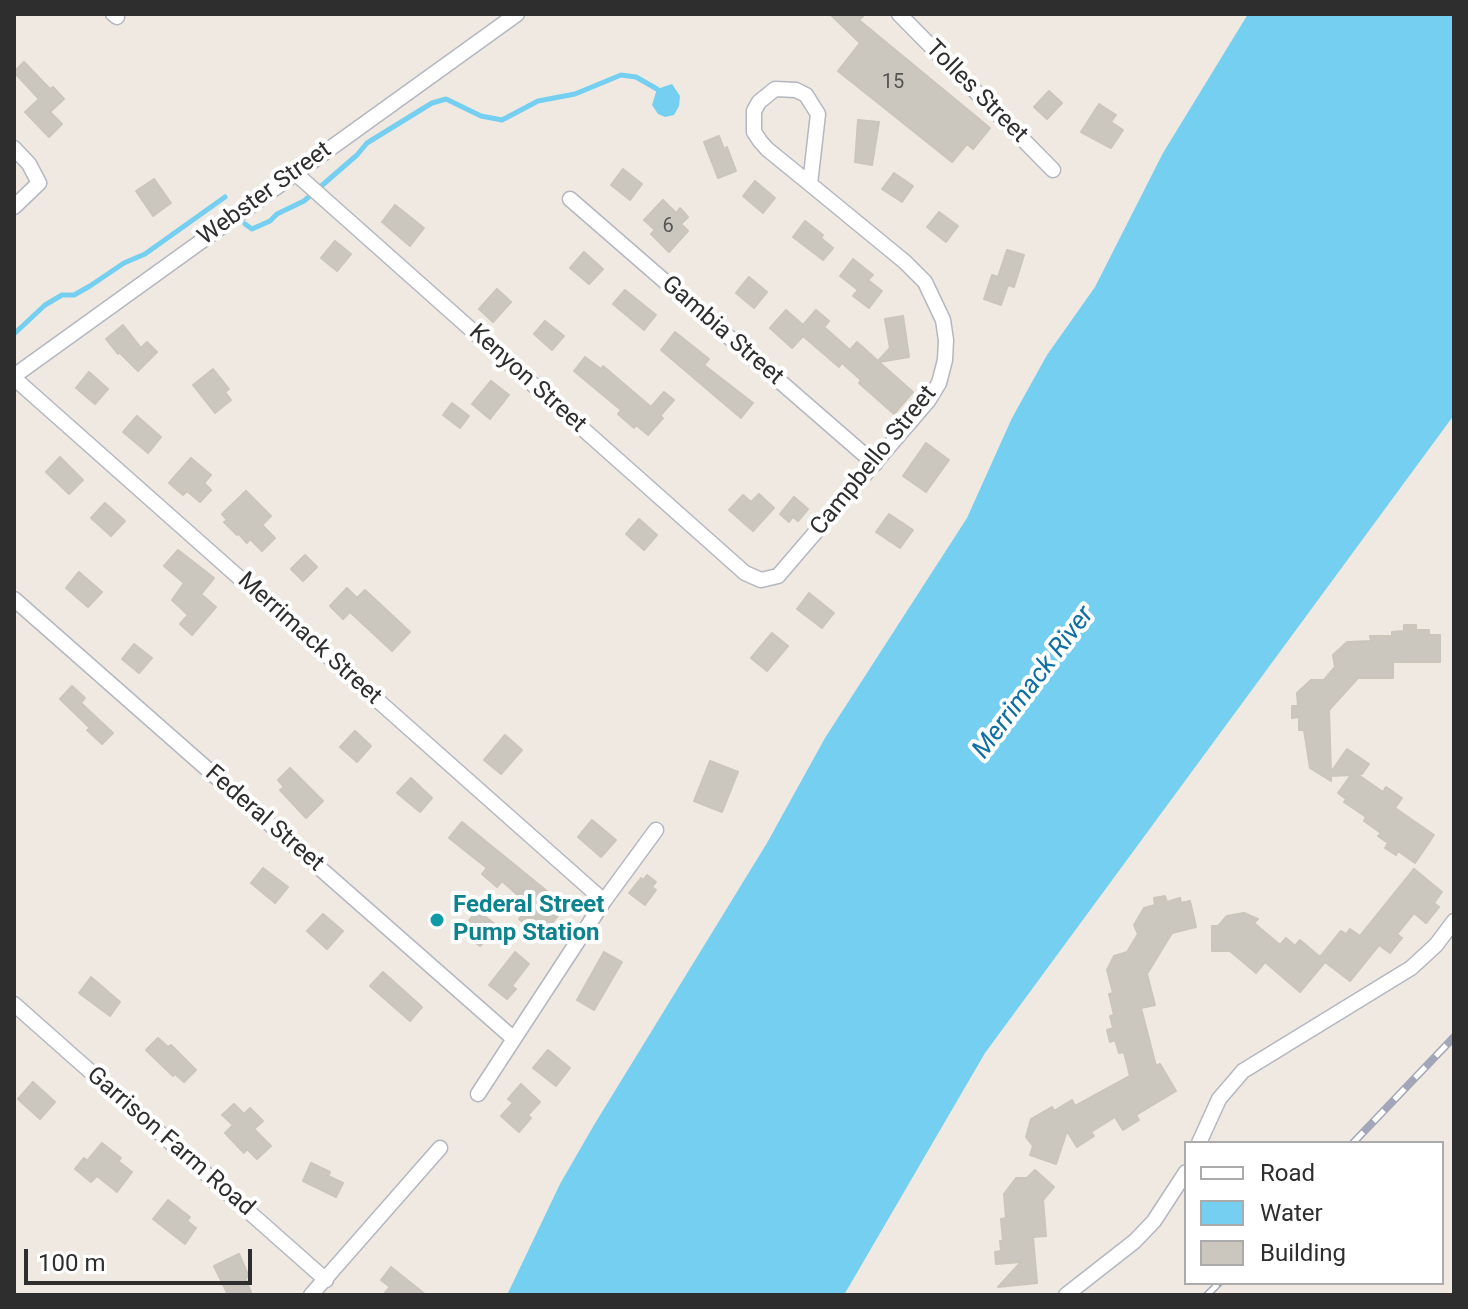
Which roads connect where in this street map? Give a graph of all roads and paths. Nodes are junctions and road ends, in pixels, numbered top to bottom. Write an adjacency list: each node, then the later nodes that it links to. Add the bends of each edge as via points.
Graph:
1 (517, 14): 5 (street, Webster Street)
2 (899, 14): 4 (street, Tolles Street)
3 (14, 148): 8 (street, via 39,183)
4 (1053, 170)
5 (295, 173): 9 (street, Webster Street); 11 (street, Kenyon Street, via 745,573)
6 (810, 184): 6 (street, Campbello Street, via 818,114 806,95 775,89 754,111 754,132); 10 (street, Campbello Street, via 925,282 943,320 945,360 939,383)
7 (570, 199): 10 (street, Gambia Street)
8 (14, 207)
9 (14, 377): 14 (street, Merrimack Street)
10 (875, 464): 11 (street, Campbello Street, via 778,576)
11 (761, 580)
12 (14, 599): 17 (street, Federal Street)
13 (656, 830): 14 (street)
14 (604, 901): 17 (street)
15 (1454, 921): 19 (street, via 1411,968 1243,1071 1219,1099)
16 (14, 1004): 22 (street, Garrison Farm Road)
17 (514, 1039): 18 (street)
18 (478, 1094)
19 (1200, 1141)
20 (440, 1148): 22 (street)
21 (1184, 1175): 24 (street, via 1135,1241)
22 (326, 1280): 23 (street)
23 (311, 1295)
24 (1066, 1295)

